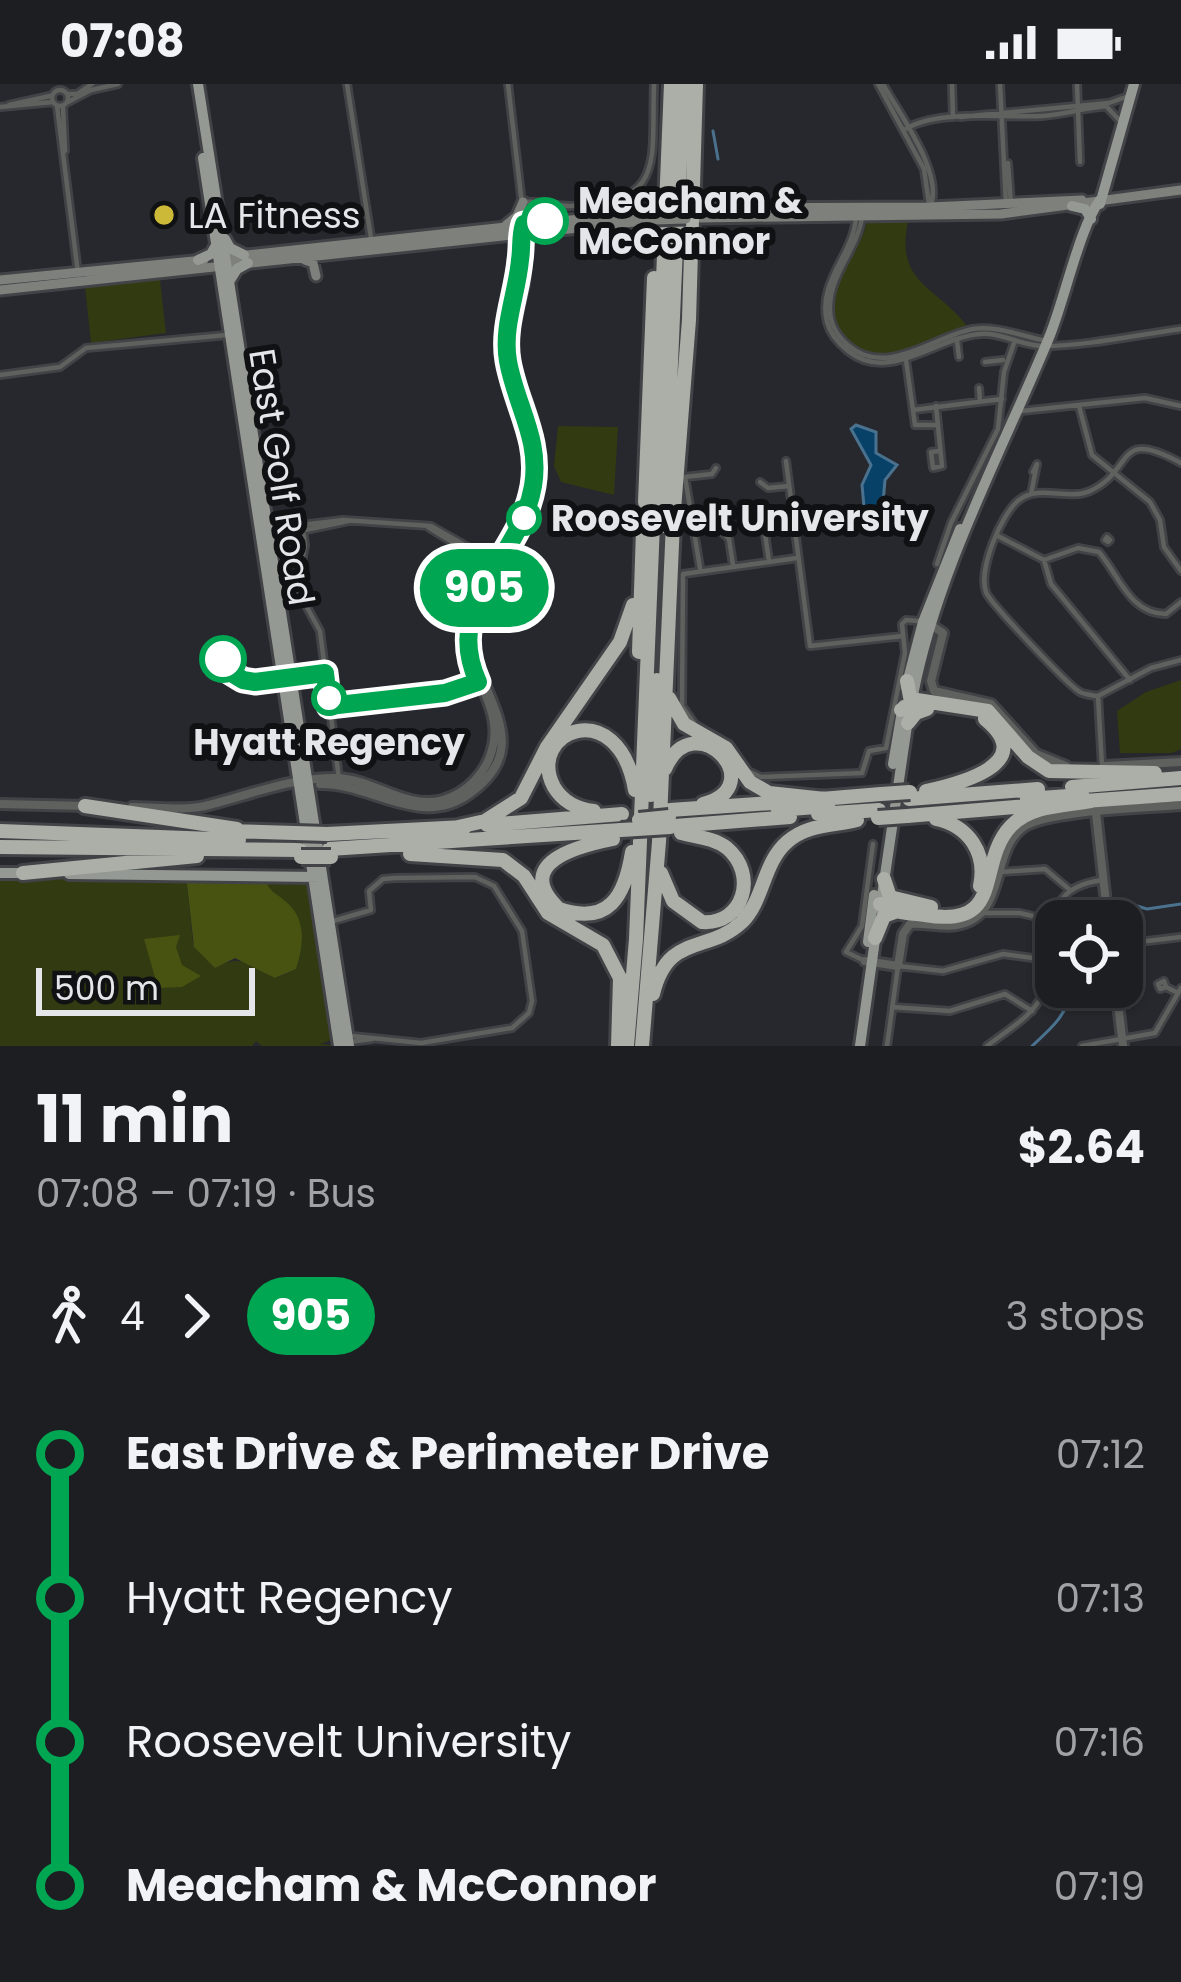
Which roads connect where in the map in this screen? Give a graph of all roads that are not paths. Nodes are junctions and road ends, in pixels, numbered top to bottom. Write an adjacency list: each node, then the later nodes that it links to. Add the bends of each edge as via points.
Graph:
1 (92, 84): 14 (street)
2 (118, 84): 14 (street)
3 (195, 84): 37 (main road, East Golf Road); 39 (main road, East Golf Road)
4 (346, 84): 40 (street)
5 (508, 84): 27 (street)
6 (654, 84): 27 (street, via 651,167 639,189 572,206)
7 (671, 84): 21 (highway)
8 (690, 84): 32 (highway); 77 (highway); 99 (highway, via 689,320)
9 (881, 84): 20 (street)
10 (952, 84): 18 (street)
11 (1000, 84): 17 (street)
12 (1076, 84): 16 (street)
13 (1132, 89): 16 (street, via 1109,103); 19 (main road)
14 (60, 95): 15 (street); 45 (street)
15 (0, 106)
16 (1078, 106): 17 (street); 19 (street, via 1106,106); 22 (street)
17 (1003, 115): 18 (street); 28 (street)
18 (957, 117): 20 (street)
19 (1122, 123): 23 (main road)
20 (906, 129): 30 (street)
21 (669, 142): 75 (highway, via 659,194); 164 (highway, via 636,952)
22 (1080, 162)
23 (1106, 179): 25 (main road); 26 (main road)
24 (1181, 190): 25 (main road)
25 (1118, 198): 26 (main road)
26 (1100, 200): 28 (main road); 29 (main road); 33 (main road); 52 (main road, via 1072,298)
27 (523, 202): 34 (main road); 36 (street)
28 (1009, 205): 30 (main road)
29 (1072, 206): 31 (main road); 33 (main road)
30 (930, 207): 31 (main road)
31 (859, 212): 32 (main road); 54 (street, via 858,235 831,294 832,324 854,351)
32 (690, 214): 36 (main road, bridge); 77 (highway)
33 (1090, 219): 52 (main road)
34 (506, 225): 35 (main road); 36 (main road)
35 (471, 229): 38 (main road); 40 (main road)
36 (524, 229): 38 (main road); 94 (street, via 507,352 535,470)
37 (222, 231): 42 (main road); 44 (main road, East Golf Road)
38 (462, 239): 40 (main road)
39 (216, 244): 44 (main road, East Golf Road); 44 (main road, via 211,254)
40 (372, 245): 41 (main road); 42 (main road)
41 (322, 255): 43 (main road); 43 (main road, via 316,276 309,260)
42 (246, 259): 43 (main road); 44 (main road); 44 (main road, via 237,269)
43 (276, 260)
44 (219, 267): 45 (main road); 47 (main road); 49 (main road, East Golf Road); 84 (main road, East Golf Road)
45 (78, 273): 46 (main road)
46 (0, 280)
47 (0, 290)
48 (1181, 329): 52 (street)
49 (230, 332): 57 (street, via 86,348 60,367); 111 (main road, East Golf Road)
50 (956, 338): 51 (street); 53 (street); 54 (street)
51 (1016, 338): 52 (street); 55 (street)
52 (1048, 344): 65 (main road)
53 (959, 356)
54 (905, 357): 64 (street)
55 (1006, 360): 56 (street); 59 (street)
56 (985, 362)
57 (0, 375)
58 (979, 388): 60 (street)
59 (1002, 399): 60 (street); 92 (street, via 994,439)
60 (980, 401): 61 (street)
61 (936, 406): 64 (street); 66 (street)
62 (1079, 406): 63 (street, via 1160,398); 65 (street); 72 (street, via 1085,440)
63 (1181, 406)
64 (913, 410): 66 (street, via 916,427)
65 (1018, 412): 98 (main road)
66 (938, 425): 67 (street)
67 (940, 451)
68 (786, 461): 74 (street)
69 (1181, 464): 72 (street, via 1142,448)
70 (716, 468): 79 (street, via 685,477)
71 (1033, 472): 76 (street)
72 (1110, 473): 76 (street, via 1086,494); 96 (street, via 1156,509 1164,547)
73 (760, 482): 74 (street)
74 (789, 486): 83 (street)
75 (645, 492): 112 (highway); 123 (highway, via 635,595 620,641 521,798)
76 (1031, 494): 86 (street, via 1009,510)
77 (665, 506): 165 (highway)
78 (721, 508): 79 (street)
79 (689, 512): 95 (street)
80 (823, 525): 83 (street)
81 (302, 527): 84 (street); 94 (street, via 428,527); 110 (street, via 296,589 320,632)
82 (771, 528): 91 (street)
83 (794, 531): 89 (street)
84 (270, 533): 111 (main road, East Golf Road)
85 (723, 533): 93 (street)
86 (998, 536): 90 (street); 104 (street, via 983,575 987,597 1079,692)
87 (1106, 542): 88 (street)
88 (1099, 553): 90 (street, via 1074,548); 97 (street, via 1142,610 1166,614)
89 (797, 558): 91 (street); 100 (street, via 810,646)
90 (1045, 560): 102 (street, via 1052,584)
91 (769, 561): 93 (street)
92 (937, 564)
93 (733, 565): 95 (street)
94 (499, 568): 110 (street, via 467,631 469,660 494,723 484,770 456,795 427,802)
95 (700, 568): 100 (street, via 681,578 682,710 736,748 755,776 862,773 868,751 886,748)
96 (1181, 571)
97 (1181, 602)
98 (927, 624): 100 (street, via 906,620); 103 (main road); 107 (street, via 943,633 931,680 936,693 991,704 1049,762)
99 (668, 632): 113 (highway); 114 (highway, via 669,698 684,724 726,748 750,782 769,793)
100 (903, 637)
101 (1181, 661): 102 (street)
102 (1130, 680): 104 (street)
103 (911, 681): 105 (highway); 106 (highway)
104 (1098, 696): 107 (street)
105 (933, 706): 106 (highway); 108 (highway, via 992,713 1049,771); 115 (highway, via 985,719 1001,746 982,776)
106 (907, 712): 138 (main road)
107 (1102, 766): 109 (street)
108 (1155, 773): 109 (highway); 115 (highway)
109 (1181, 778): 115 (highway); 120 (highway)
110 (340, 781): 111 (street)
111 (305, 785): 118 (street, via 198,807); 137 (main road, East Golf Road)
112 (634, 790): 124 (highway); 124 (highway, via 626,754 608,736 578,730 556,744 549,771 562,798)
113 (661, 792): 122 (highway); 122 (highway, via 667,764 683,747 708,745 728,760 731,780 720,797)
114 (825, 799): 119 (highway); 122 (highway)
115 (912, 801): 119 (highway, bridge); 120 (highway); 144 (highway, via 957,826 981,860 971,902)
116 (0, 804): 118 (street)
117 (1181, 805): 120 (street)
118 (85, 806): 126 (highway)
119 (880, 806): 121 (highway); 122 (highway)
120 (1093, 807): 134 (street, via 1024,826); 139 (street); 147 (highway, via 1046,808 1013,824 984,896 968,913)
121 (857, 820): 122 (highway); 165 (highway, via 787,842 740,923 671,957 656,982)
122 (670, 825): 122 (highway, via 721,844 740,864 743,897 722,920 695,920 673,901 661,874); 124 (highway, bridge); 165 (highway)
123 (458, 827): 124 (highway); 129 (highway)
124 (621, 829): 124 (highway, via 626,883 614,902 588,914 559,909 545,891 550,863); 129 (highway, via 382,849); 132 (highway); 164 (highway)
125 (0, 830): 126 (highway); 128 (highway)
126 (260, 832): 128 (highway)
127 (873, 844): 153 (street, via 862,926 846,952)
128 (298, 845): 129 (highway, bridge); 131 (highway); 133 (highway)
129 (329, 845): 132 (highway)
130 (0, 847): 131 (highway)
131 (29, 848): 133 (highway)
132 (410, 854): 164 (highway, via 503,860 548,913 603,945 621,982)
133 (208, 855): 136 (highway)
134 (1000, 872): 140 (street, via 1046,869); 145 (street)
135 (0, 873): 136 (main road)
136 (23, 873): 137 (main road)
137 (320, 877): 148 (main road); 162 (main road)
138 (880, 879): 143 (highway); 144 (highway, via 890,898)
139 (1103, 880): 140 (street); 142 (street)
140 (1070, 890): 141 (street)
141 (1064, 900)
142 (1105, 900)
143 (876, 908): 144 (highway); 147 (highway); 150 (main road); 153 (main road)
144 (931, 908)
145 (981, 913): 146 (street); 147 (street, via 955,926)
146 (1035, 917)
147 (903, 919): 150 (highway, via 884,916); 154 (street)
148 (330, 922): 161 (street, via 371,910 369,891 383,879 466,876 494,886 522,931 532,1001 521,1022 421,1043); 162 (main road)
149 (1181, 937): 151 (street)
150 (875, 938): 153 (main road)
151 (1143, 942)
152 (1035, 958): 154 (street, via 1003,954 943,971)
153 (868, 962): 154 (street); 166 (main road)
154 (898, 966): 158 (street)
155 (1166, 986): 156 (street)
156 (1180, 990): 163 (street, via 1155,1033)
157 (1035, 1006): 160 (street)
158 (892, 1007): 160 (street, via 950,1011 1005,994); 167 (street)
159 (1118, 1008): 163 (street)
160 (1032, 1011): 168 (street)
161 (372, 1039): 162 (street); 162 (street)
162 (346, 1043)
163 (1122, 1043): 169 (street)
164 (621, 1046)
165 (641, 1046)
166 (856, 1046)
167 (887, 1046)
168 (987, 1046)
169 (1082, 1046)

